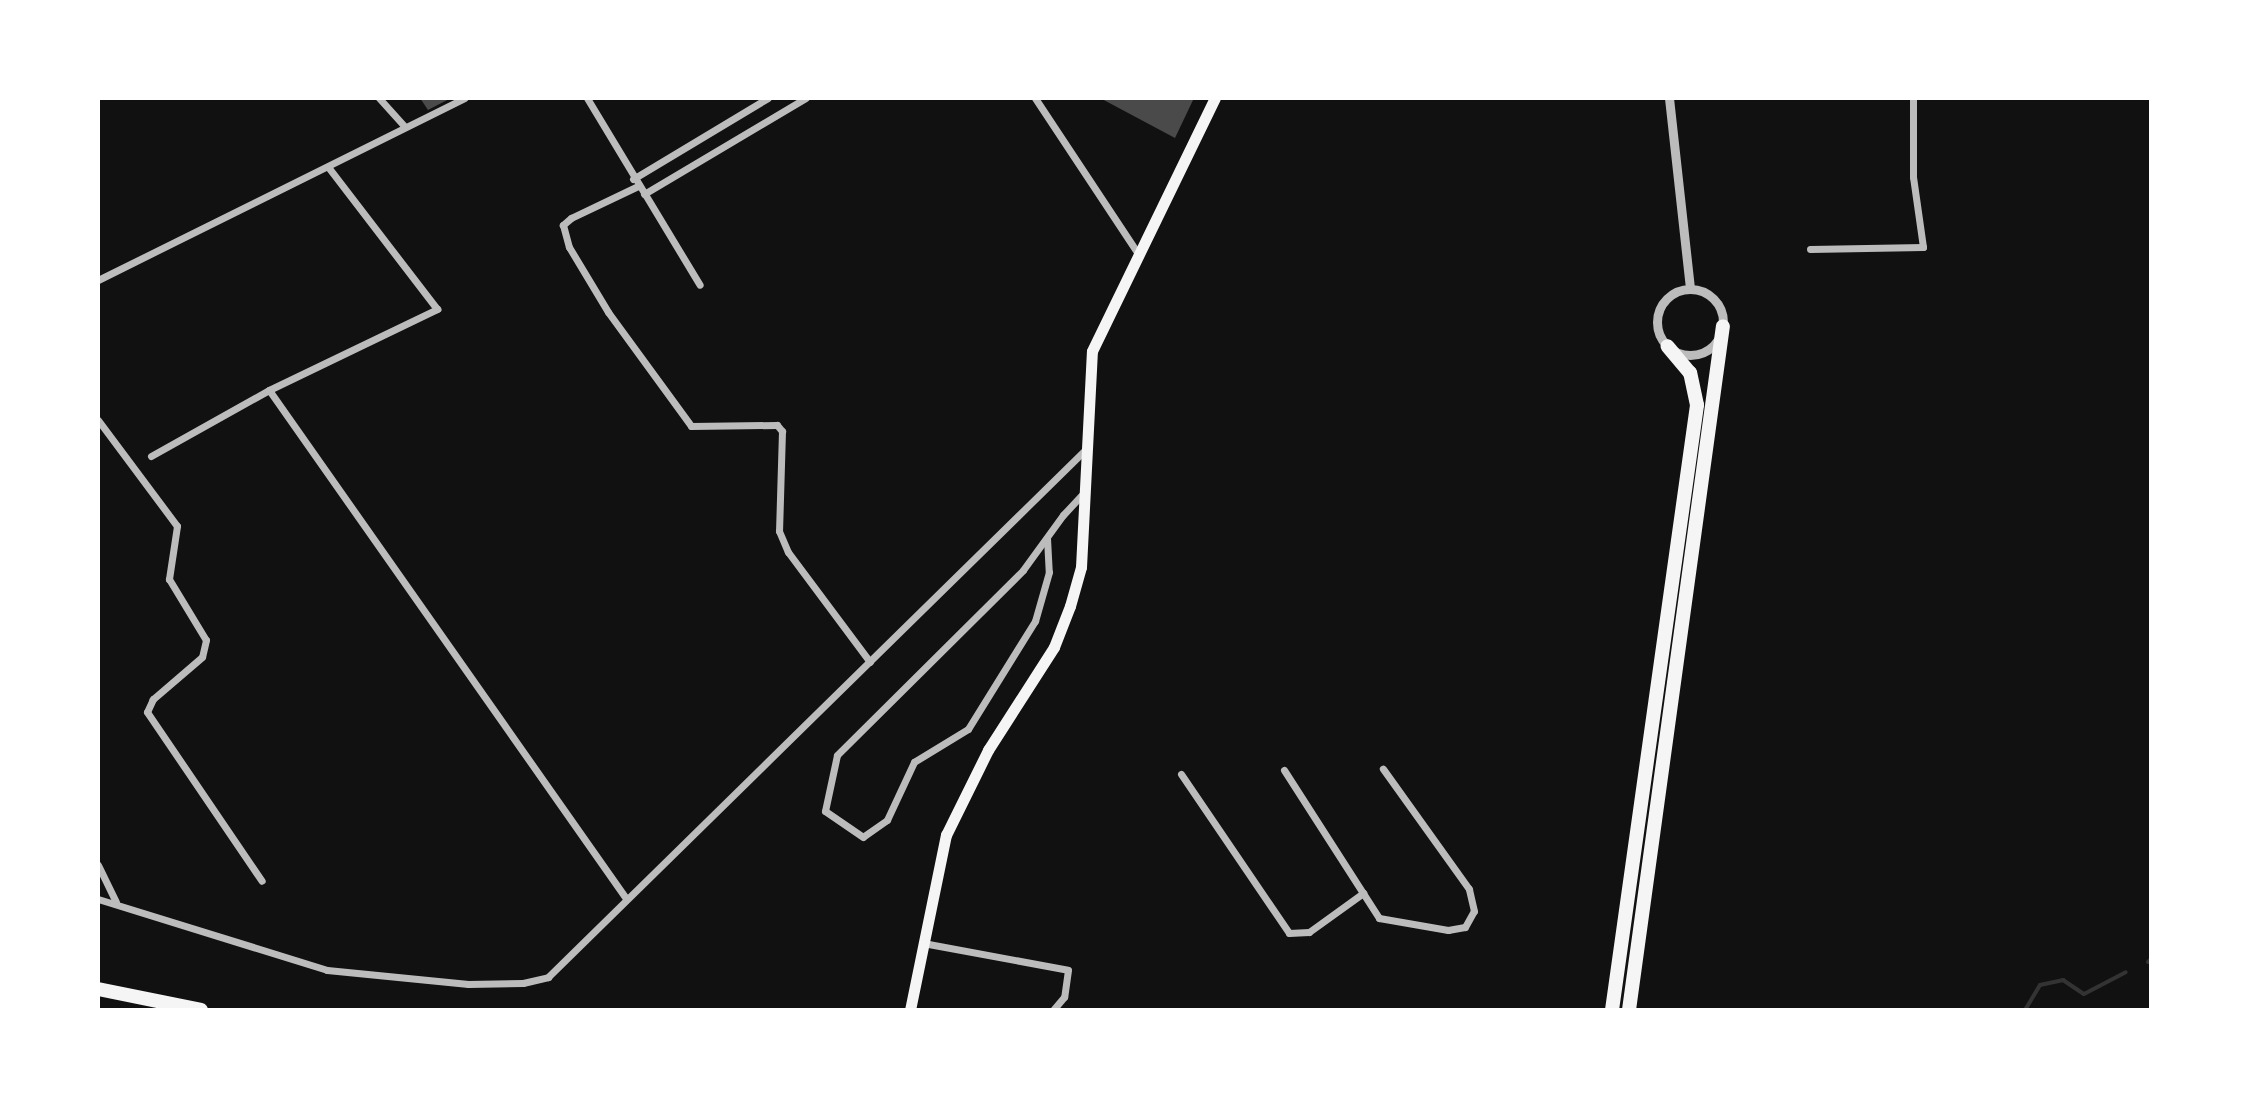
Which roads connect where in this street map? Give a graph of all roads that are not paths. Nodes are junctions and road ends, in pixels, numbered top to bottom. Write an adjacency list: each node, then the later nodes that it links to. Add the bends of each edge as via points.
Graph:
1 (379, 98): 11 (street)
2 (464, 98): 11 (street)
3 (587, 98): 13 (street)
4 (768, 98): 13 (street)
5 (806, 98): 10 (street)
6 (1035, 98): 16 (street)
7 (1215, 98): 16 (main road)
8 (1669, 98): 19 (street)
9 (1913, 98): 15 (street, via 1913,177 1923,247)
10 (796, 101): 14 (street)
11 (404, 126): 12 (street)
12 (328, 167): 17 (street); 22 (street, via 437,309)
13 (636, 182): 14 (street); 28 (street, via 563,225 569,247 608,312 691,426 766,422 782,431 779,531 788,552)
14 (644, 194): 18 (street)
15 (1810, 249)
16 (1137, 252): 24 (main road, via 1092,351)
17 (98, 280)
18 (700, 285)
19 (1690, 289): 20 (street, via 1718,305); 21 (street, via 1669,296 1657,315)
20 (1723, 326): 21 (street, via 1713,346 1699,353); 44 (highway)
21 (1667, 346): 43 (highway, via 1690,373 1697,405)
22 (269, 390): 25 (street); 35 (street)
23 (98, 420): 33 (street, via 177,526 169,579 206,640 202,657 153,699 147,712)
24 (1085, 450): 26 (main road); 28 (street)
25 (151, 456)
26 (1086, 490): 27 (street); 38 (main road, via 1081,567 1070,606 1054,647 988,750 946,835)
27 (1047, 538): 27 (street, via 1023,570 837,755 825,811 863,837 887,820 914,762 968,729 1035,621 1049,572)
28 (870, 662): 35 (street)
29 (1383, 769): 34 (street, via 1469,889 1474,911 1469,924 1459,929 1386,921)
30 (1284, 770): 34 (street)
31 (1181, 774): 34 (street, via 1289,933 1309,932)
32 (98, 865): 37 (street)
33 (262, 881)
34 (1363, 893)
35 (625, 897): 37 (street, via 548,977 499,985 327,970)
36 (98, 899): 37 (street)
37 (116, 902)
38 (923, 943): 41 (main road); 42 (street, via 1068,970 1064,997)
39 (98, 989): 40 (highway)
40 (201, 1010)
41 (910, 1010)
42 (1053, 1010)
43 (1612, 1010)
44 (1629, 1010)

